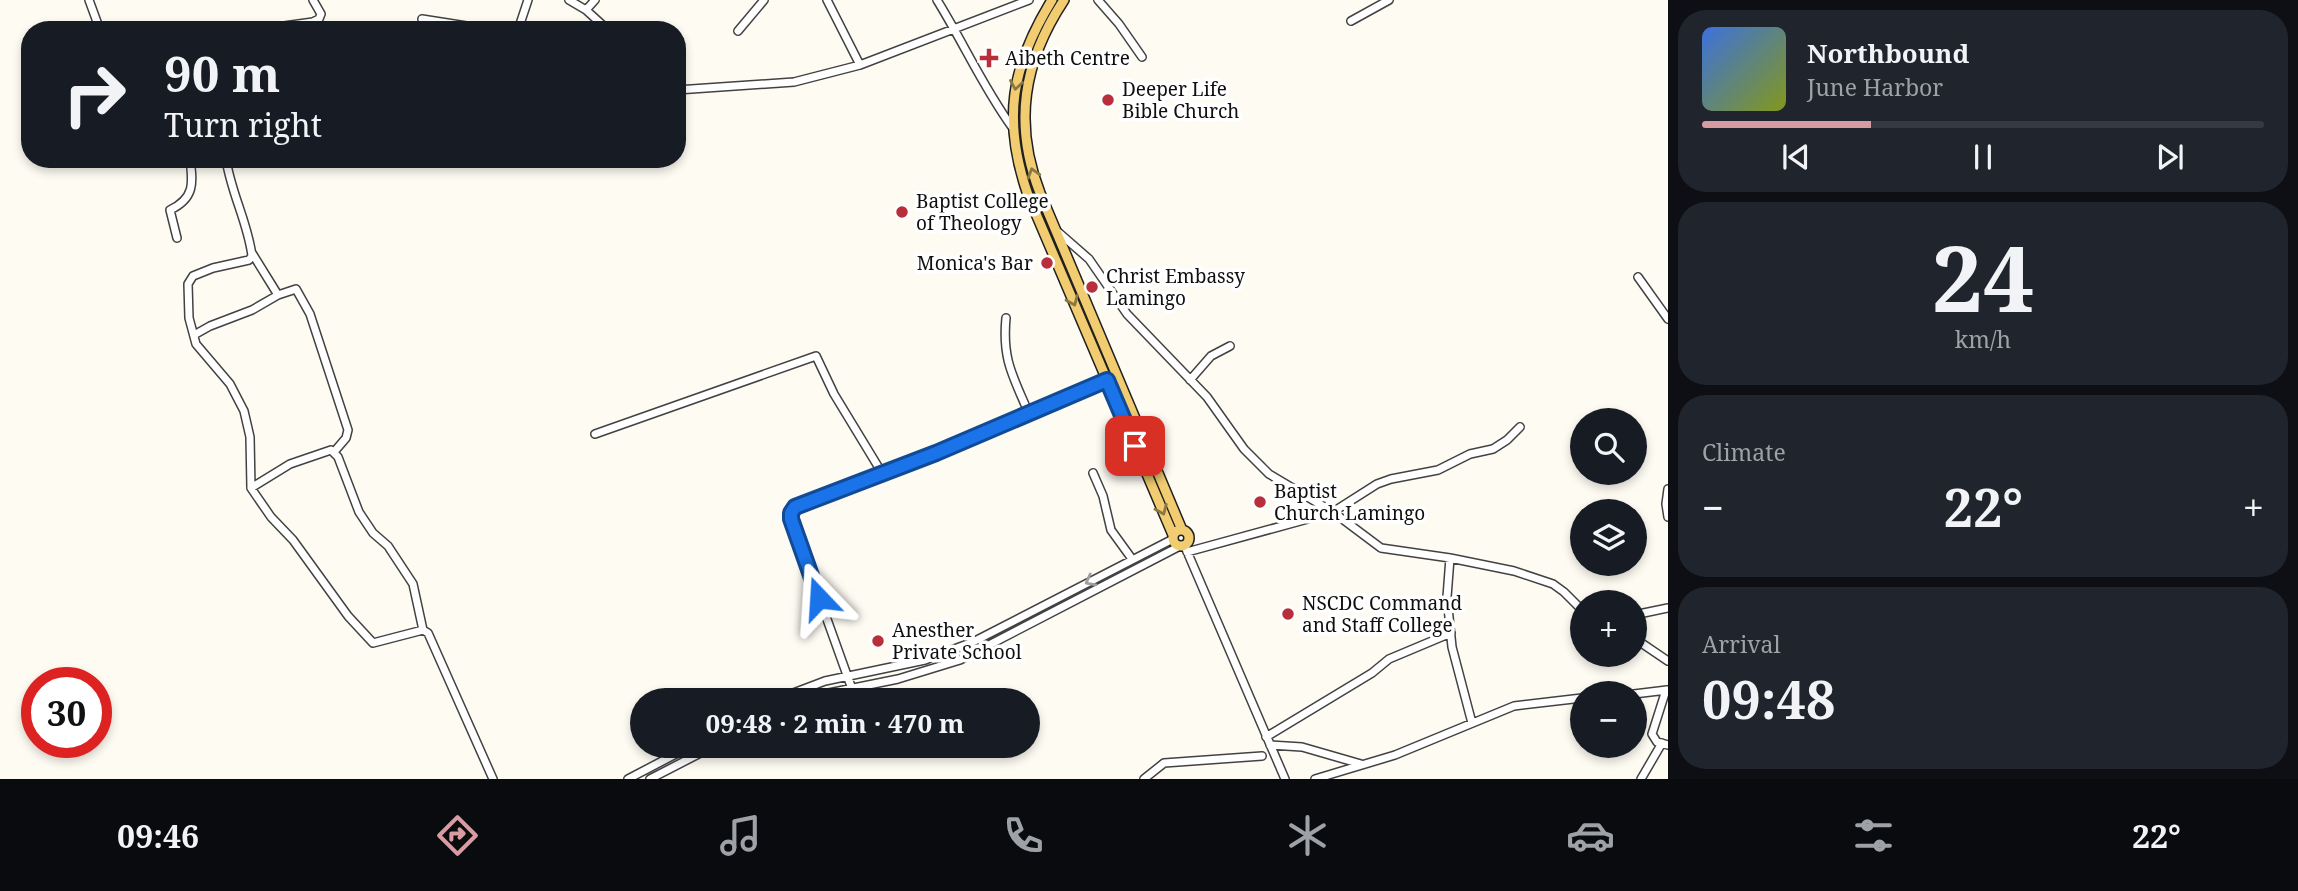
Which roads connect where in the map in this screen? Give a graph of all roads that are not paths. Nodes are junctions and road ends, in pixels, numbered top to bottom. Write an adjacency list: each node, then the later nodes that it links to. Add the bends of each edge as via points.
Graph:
1 (89, 0): 16 (street)
2 (313, 0): 17 (street, via 321,15)
3 (528, 0): 19 (street)
4 (569, 0): 14 (street)
5 (596, 0): 14 (street)
6 (764, 0): 23 (street)
7 (827, 0): 25 (street)
8 (936, 0): 22 (street)
9 (1029, 0): 22 (street)
10 (1052, 0): 27 (main road, one-way to 27, via 1020,66)
11 (1064, 0): 30 (main road, one-way to 11, via 1030,163 1024,101 1038,49)
12 (1098, 0): 24 (street)
13 (1389, 0): 21 (street)
14 (586, 10): 20 (street)
15 (422, 19): 18 (street)
16 (97, 21)
17 (315, 21)
18 (431, 21)
19 (521, 21)
20 (598, 21)
21 (1351, 21)
22 (954, 28): 25 (street); 27 (street)
23 (738, 31)
24 (1142, 57)
25 (860, 65): 26 (street, via 794,82)
26 (686, 89)
27 (1012, 127): 39 (main road, one-way to 39, via 1028,195)
28 (191, 168): 31 (street, via 193,185 184,200 170,210)
29 (227, 168): 32 (street)
30 (1057, 231): 40 (street, via 1088,259 1127,314); 51 (main road)
31 (177, 238)
32 (252, 253): 34 (street); 37 (street, via 249,260 193,276 188,284)
33 (1638, 277): 36 (street)
34 (278, 295): 37 (street); 44 (street, via 296,289 310,314 348,430)
35 (1006, 317): 41 (street, via 1006,356)
36 (1668, 319)
37 (194, 335): 47 (street, via 244,411 250,437)
38 (1230, 345): 40 (street, via 1211,356)
39 (1107, 380): 41 (street); 51 (main road, one-way to 51)
40 (1190, 380): 49 (street, via 1260,466)
41 (1029, 414): 45 (street)
42 (1520, 427): 49 (street, via 1493,449 1470,454 1438,470 1377,484)
43 (595, 435): 45 (street, via 816,356)
44 (334, 452): 47 (street, via 290,464); 57 (street, via 359,512 413,584)
45 (882, 474): 61 (street, via 795,507 791,513)
46 (1093, 474): 53 (street, via 1111,530)
47 (251, 488): 57 (street, via 373,643)
48 (1668, 489): 50 (street)
49 (1334, 512): 51 (street); 52 (street, via 1381,548)
50 (1668, 517)
51 (1180, 541): 53 (street); 64 (street, via 960,660); 69 (street)
52 (1450, 558): 54 (street, via 1540,579); 58 (street, via 1447,597)
53 (1132, 559): 61 (street, one-way to 61, via 973,642 925,660)
54 (1570, 598)
55 (1668, 608): 56 (street)
56 (1647, 612)
57 (423, 630): 75 (street)
58 (1451, 633): 68 (street); 69 (street, via 1389,659)
59 (1647, 647): 60 (street)
60 (1668, 661)
61 (847, 677): 62 (street); 63 (street)
62 (805, 688)
63 (852, 688)
64 (857, 688)
65 (1667, 690): 66 (street); 70 (street, via 1652,734)
66 (1647, 692)
67 (1570, 699): 68 (street, via 1514,706)
68 (1472, 723): 74 (street, via 1415,748)
69 (1268, 741): 74 (street); 79 (street)
70 (1665, 744): 81 (street)
71 (1262, 756): 78 (street, via 1164,763)
72 (668, 758): 76 (street)
73 (691, 758): 77 (street)
74 (1362, 764): 80 (street)
75 (494, 779)
76 (628, 779)
77 (650, 779)
78 (1144, 779)
79 (1286, 779)
80 (1315, 779)
81 (1641, 779)

